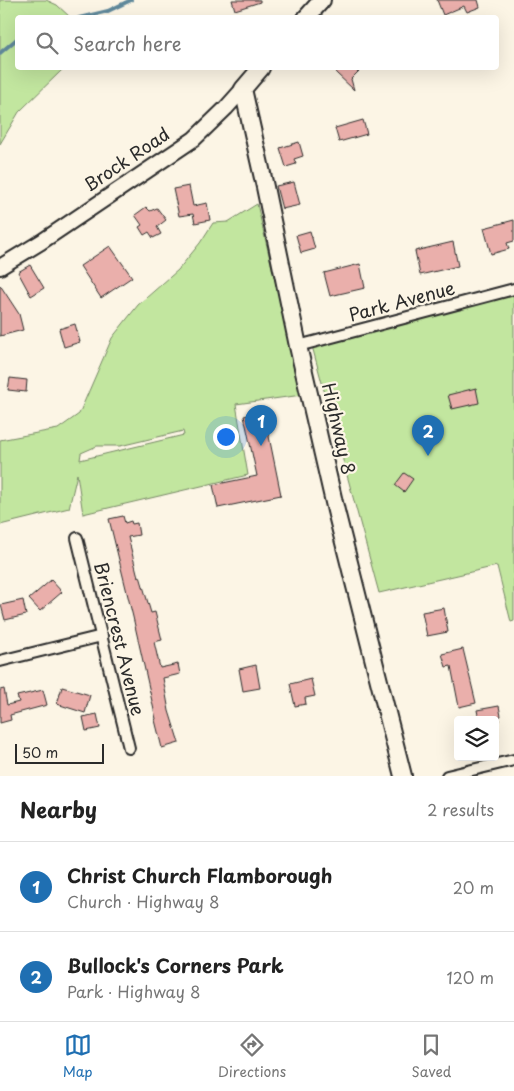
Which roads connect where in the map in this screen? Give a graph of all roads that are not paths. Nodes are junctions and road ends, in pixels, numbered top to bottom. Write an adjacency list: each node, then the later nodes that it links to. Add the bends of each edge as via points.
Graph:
1 (322, 0): 2 (main road)
2 (309, 15)
3 (260, 70): 4 (main road, Brock Road)
4 (243, 89): 5 (main road, Brock Road, via 194,139); 7 (main road, Highway 8)
5 (0, 267)
6 (514, 289): 7 (street, Park Avenue)
7 (298, 346): 13 (main road, Highway 8)
8 (77, 538): 9 (street, Briencrest Avenue)
9 (102, 636): 10 (street); 11 (street, Briencrest Avenue)
10 (0, 661)
11 (129, 748)
12 (514, 760): 14 (street)
13 (403, 776)
14 (447, 776)

